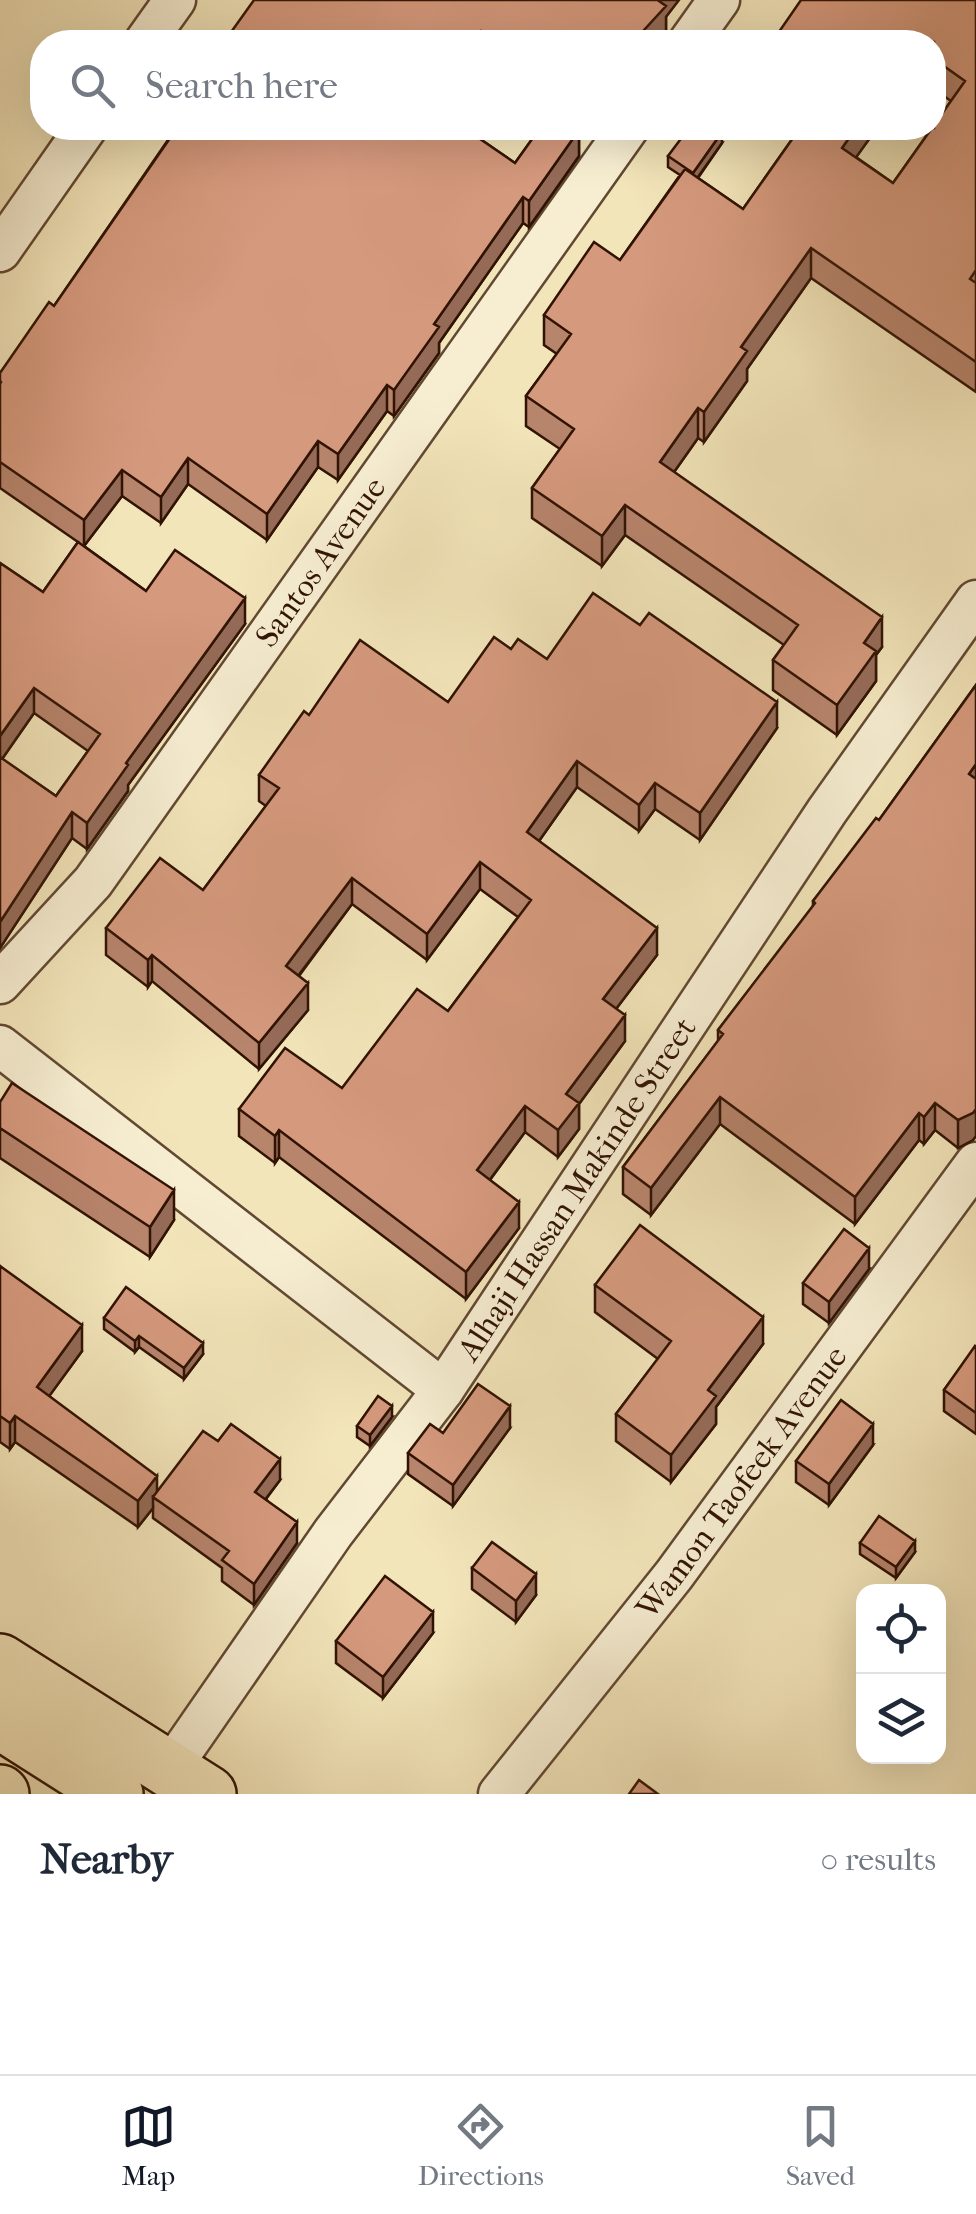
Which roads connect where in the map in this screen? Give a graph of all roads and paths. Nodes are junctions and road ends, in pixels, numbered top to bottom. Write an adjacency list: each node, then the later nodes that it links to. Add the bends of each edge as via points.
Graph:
1 (175, 0): 3 (street)
2 (719, 0): 4 (street)
3 (154, 30)
4 (698, 30)
5 (78, 140): 7 (street)
6 (619, 140): 9 (street, Santos Avenue, via 93,882)
7 (0, 251)
8 (976, 601): 12 (street, Alhaji Hassan Makinde Street, via 828,811)
9 (0, 983)
10 (0, 1046): 12 (street)
11 (976, 1163): 17 (street, Wamon Taofeek Avenue, via 674,1576)
12 (443, 1390): 15 (street, Alhaji Hassan Makinde Street, via 333,1533)
13 (0, 1662): 15 (main road)
14 (0, 1721): 16 (main road)
15 (188, 1782)
16 (115, 1794)
17 (498, 1794)

